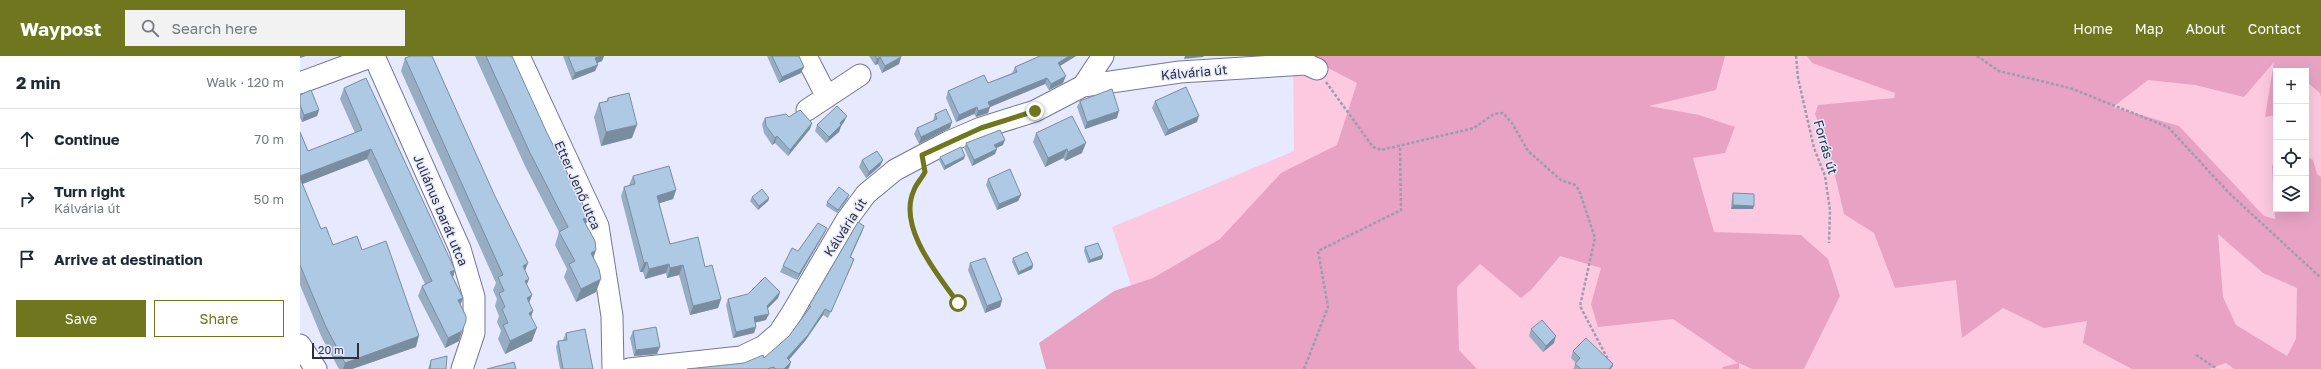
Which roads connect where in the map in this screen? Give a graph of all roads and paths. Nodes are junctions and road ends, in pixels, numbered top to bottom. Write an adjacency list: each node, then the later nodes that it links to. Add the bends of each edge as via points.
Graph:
1 (374, 56): 9 (street); 22 (street, Juliánus barát utca, via 460,249 474,297 474,333)
2 (519, 56): 23 (street, Etter Jenő utca, via 598,226 612,316)
3 (806, 56): 11 (street)
4 (1104, 56): 10 (street, Kálvária út)
5 (1796, 56): 15 (path, Forrás út, via 1798,78 1814,148 1825,176 1830,210)
6 (1977, 56): 16 (path, via 1999,71 2070,88 2168,127 2228,193)
7 (1311, 66): 10 (street, Kálvária út, via 1180,72); 13 (path, via 1373,147 1381,150)
8 (860, 75): 11 (street)
9 (300, 83)
10 (1083, 86): 14 (street, Kálvária út, via 1035,111 981,128)
11 (827, 97): 12 (street)
12 (807, 110)
13 (1400, 146): 25 (path, via 1401,210 1318,251 1328,307); 26 (path, via 1474,128 1494,114 1503,113 1512,123 1528,151 1561,180 1575,185 1579,190 1594,238 1580,306)
14 (922, 155): 17 (path, via 925,172 914,190 911,201 913,227 932,266); 24 (street, Kálvária út, via 895,170 866,194 846,221 779,333 764,346 741,357)
15 (1829, 243)
16 (2321, 278)
17 (958, 303)
18 (300, 345): 20 (street); 21 (street)
19 (2196, 354): 27 (path)
20 (306, 369)
21 (316, 369)
22 (462, 369)
23 (612, 369)
24 (629, 369)
25 (1304, 369)
26 (1613, 369)
27 (2217, 369)

